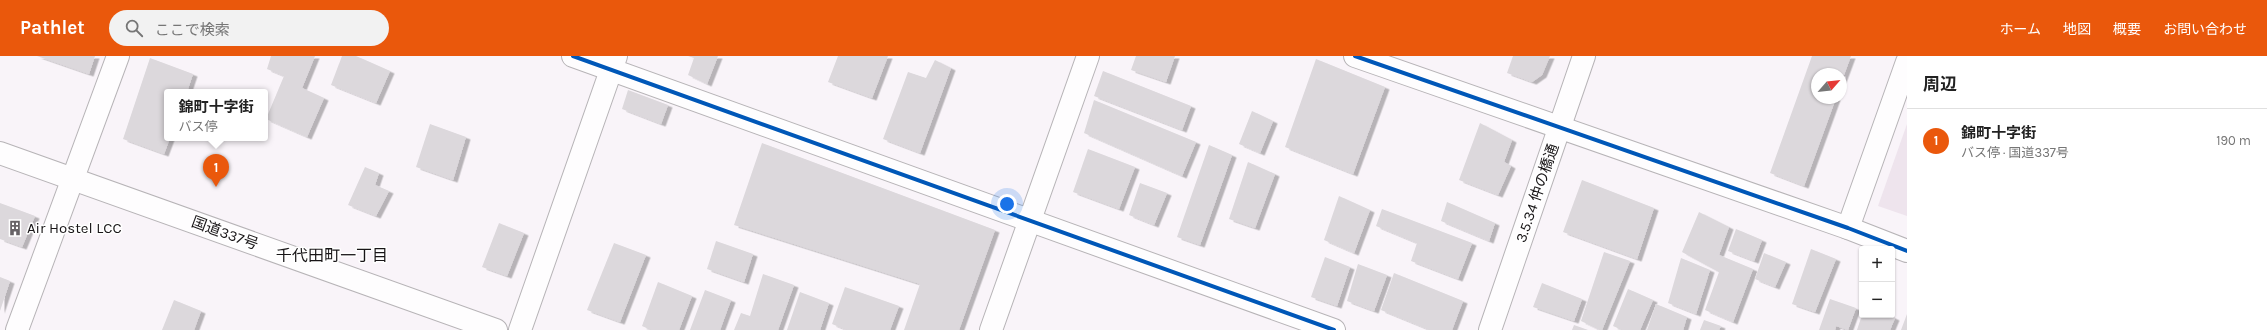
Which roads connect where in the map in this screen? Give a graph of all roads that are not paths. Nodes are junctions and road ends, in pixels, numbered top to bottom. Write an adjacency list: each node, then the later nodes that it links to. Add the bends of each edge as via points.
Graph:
1 (118, 56): 10 (main road)
2 (574, 56): 7 (main road)
3 (1088, 56): 11 (main road)
4 (1355, 56): 8 (main road)
5 (1584, 56): 8 (main road, 3.5.34 仲の橋通)
6 (1907, 62): 12 (main road)
7 (613, 63): 11 (main road); 16 (main road)
8 (1559, 127): 12 (main road); 19 (main road, 3.5.34 仲の橋通)
9 (0, 153): 10 (main road, 国道337号)
10 (73, 179): 14 (main road); 15 (main road, 国道337号)
11 (1031, 222): 17 (main road); 18 (main road)
12 (1848, 228): 13 (main road)
13 (1907, 251)
14 (17, 330)
15 (496, 330)
16 (520, 330)
17 (991, 330)
18 (1334, 330)
19 (1490, 330)

